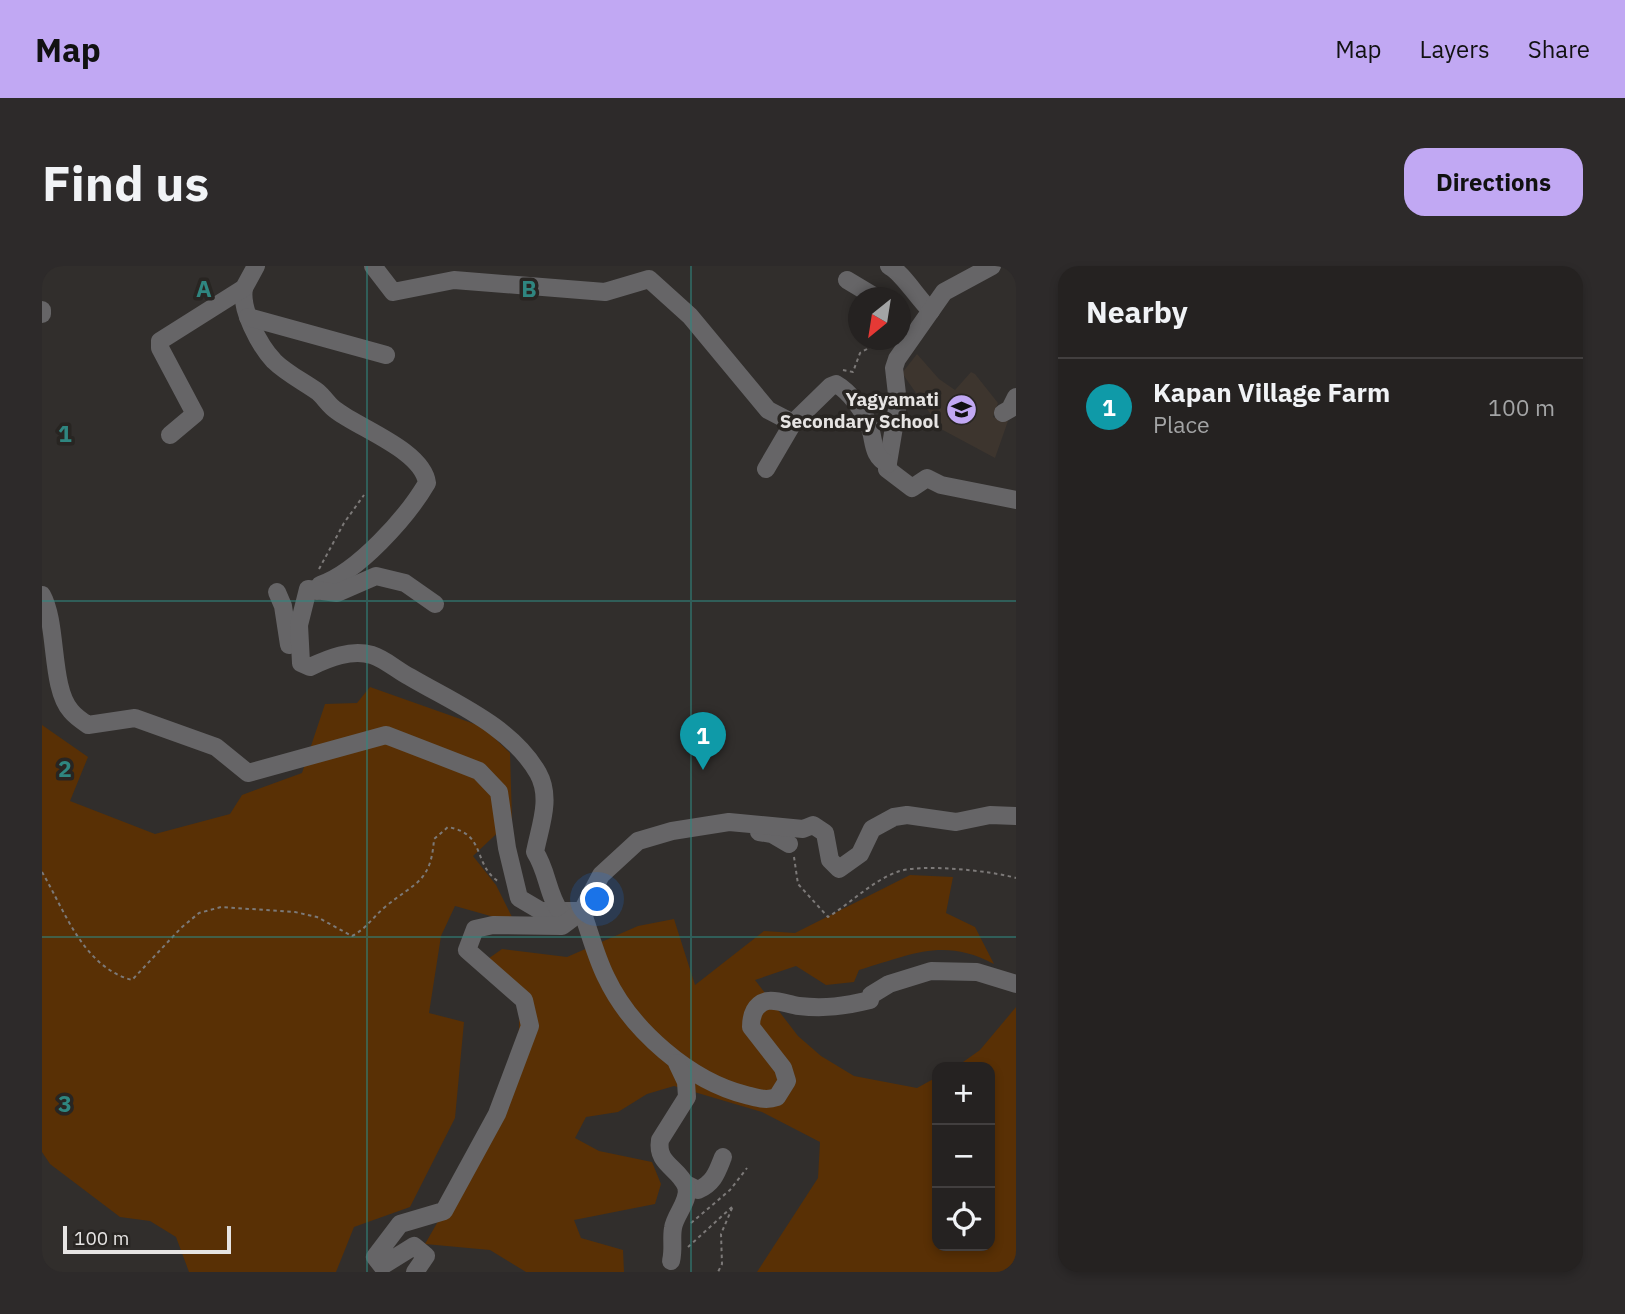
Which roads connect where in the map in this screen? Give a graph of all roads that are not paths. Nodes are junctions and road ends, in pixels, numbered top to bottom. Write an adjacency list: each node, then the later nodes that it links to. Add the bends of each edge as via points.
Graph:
1 (256, 266): 10 (street)
2 (373, 266): 5 (street, via 393,292 454,280 605,292)
3 (889, 266): 7 (street)
4 (992, 266): 11 (street, via 944,292)
5 (645, 272): 16 (street, via 690,316 768,410)
6 (847, 280): 8 (street)
7 (905, 281): 9 (street); 11 (street)
8 (859, 287)
9 (895, 287)
10 (244, 288): 12 (street, via 242,301); 17 (street, via 160,341 195,414)
11 (930, 311): 18 (street, via 894,368 898,402)
12 (248, 317): 13 (street); 21 (street, via 274,360 321,394 334,410 405,452 426,473 427,483 400,523 340,578)
13 (386, 355)
14 (1016, 397): 15 (street)
15 (1003, 413)
16 (793, 423): 18 (street, via 836,384 845,389 869,424 874,450); 19 (street)
17 (170, 435)
18 (888, 464): 20 (street, via 887,469 912,488 927,478)
19 (766, 469)
20 (1016, 500)
21 (313, 590): 24 (street, via 337,593 376,576 405,583); 25 (street, via 299,625)
22 (277, 592): 25 (street, via 292,666 299,668)
23 (42, 594): 30 (street, via 69,710 88,725 135,718 216,747 248,773 386,735 480,771 499,792 519,898 541,911)
24 (435, 604)
25 (301, 663): 30 (street, via 310,667 355,653 374,656 498,731 539,774 544,812 536,852 549,893)
26 (1016, 816): 27 (street, via 989,814 956,822 894,817 872,829 860,854 839,869 830,860 825,833 813,825 803,829 729,822)
27 (715, 825): 28 (street, via 772,834); 29 (street, via 638,841 601,875)
28 (789, 844)
29 (582, 911): 30 (street); 32 (street, via 606,978 636,1022); 36 (street, via 562,926 475,929 467,950 524,1000 530,1026 497,1114 444,1211 400,1224 375,1256 382,1266 414,1246 426,1256)
30 (561, 913)
31 (1016, 984): 32 (street, via 977,972 930,971 889,984 870,1000 840,1008 769,1001 757,1007 751,1020 754,1033 786,1074 785,1087 777,1097 765,1100 726,1090)
32 (677, 1063): 34 (street, via 687,1097 659,1147 660,1157)
33 (723, 1157): 34 (street, via 708,1186 698,1190)
34 (685, 1184): 35 (street, via 687,1196 676,1220)
35 (672, 1258)
36 (415, 1272)

